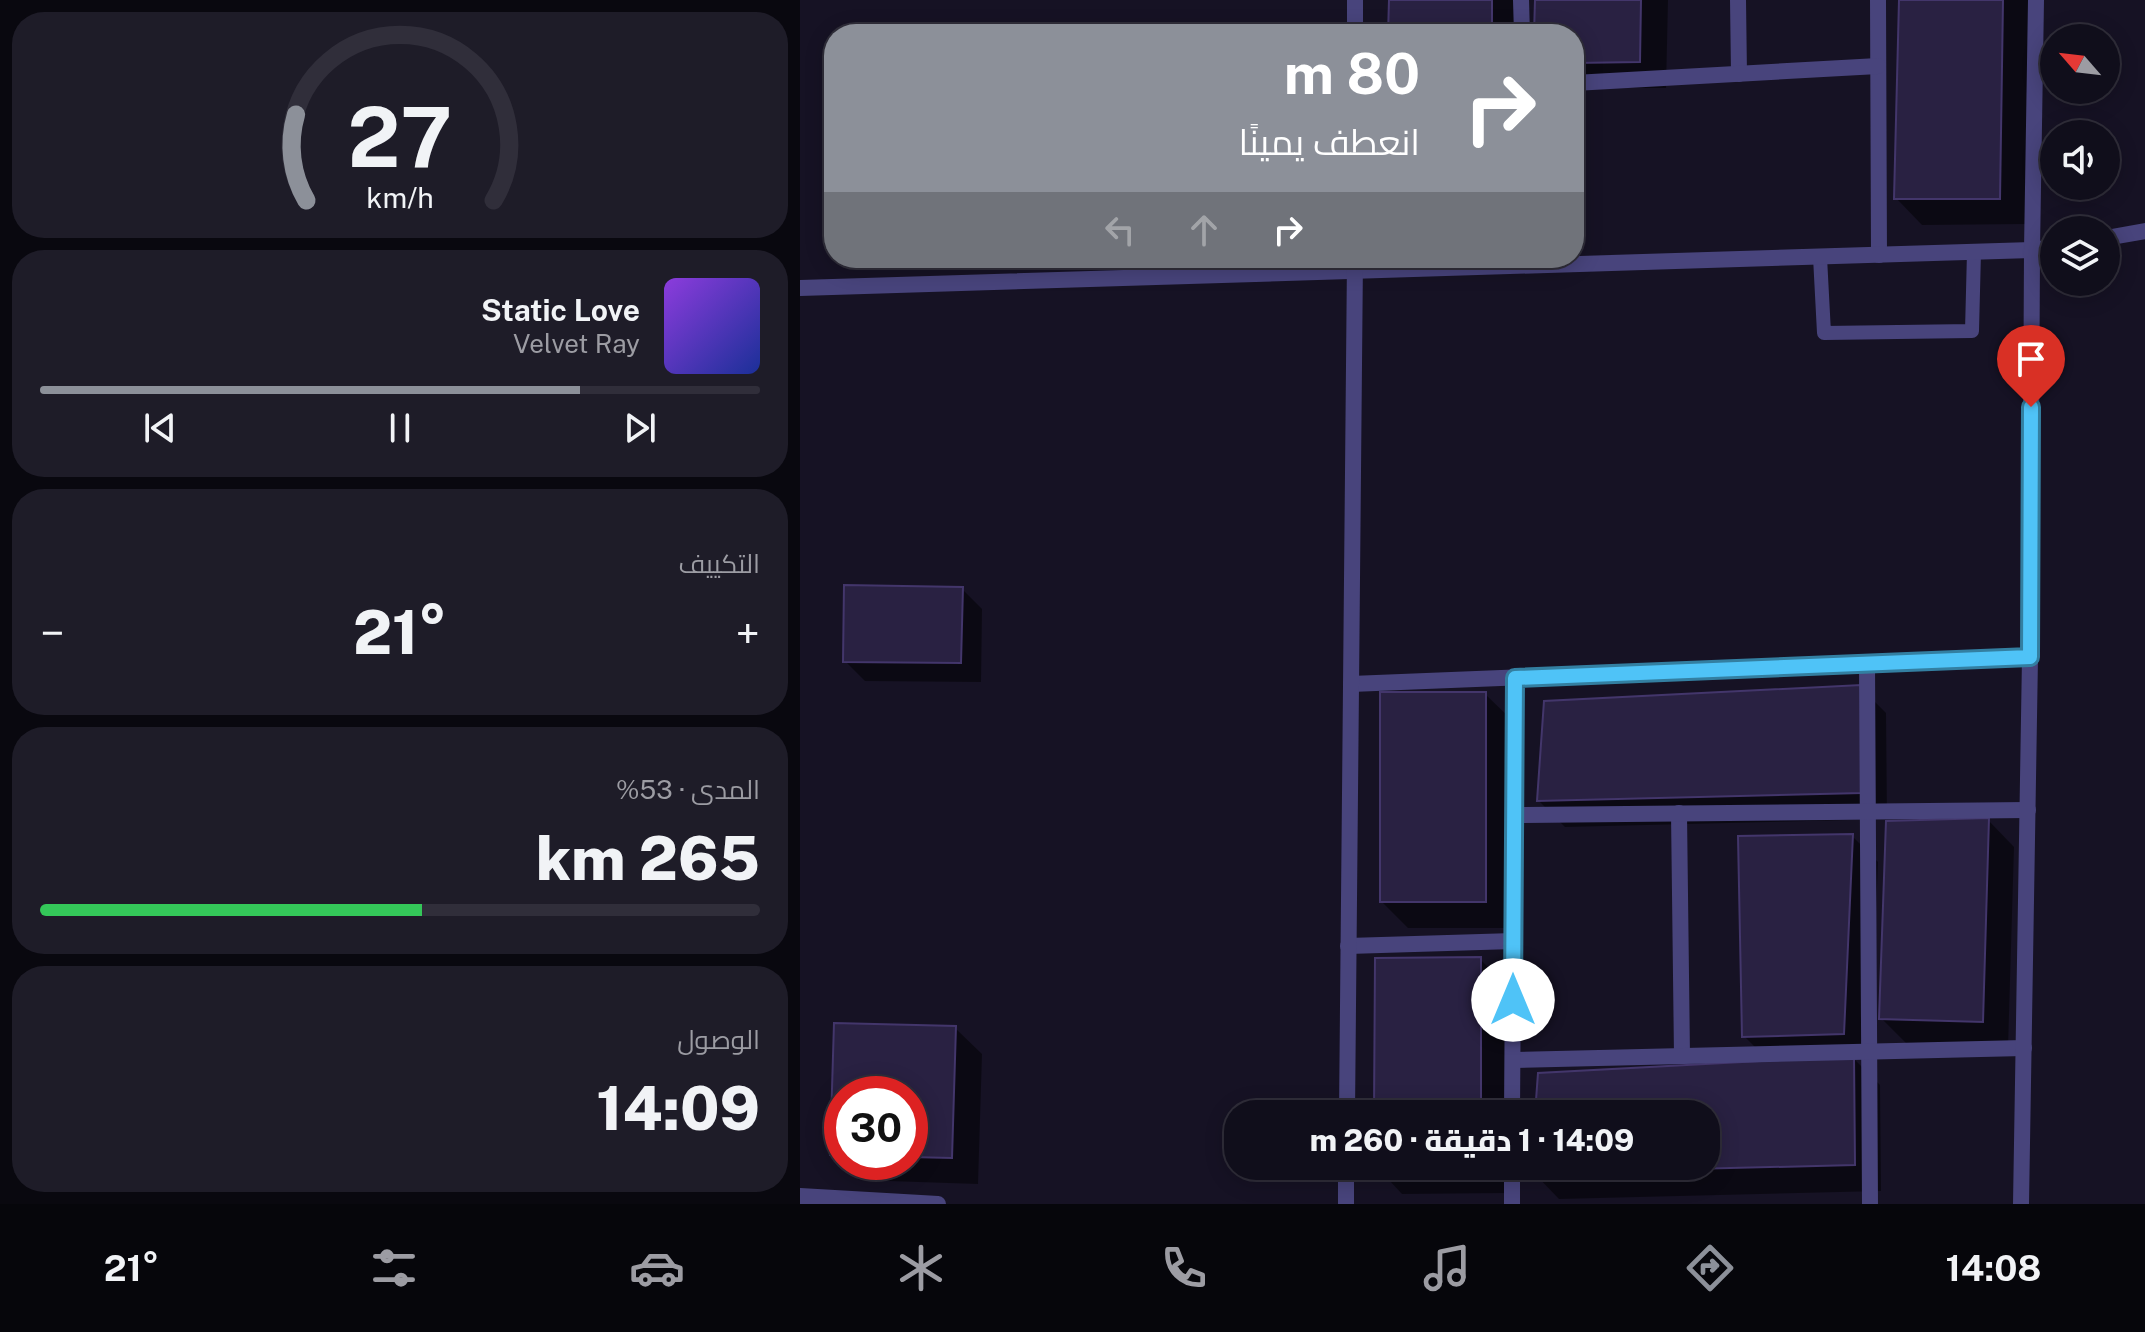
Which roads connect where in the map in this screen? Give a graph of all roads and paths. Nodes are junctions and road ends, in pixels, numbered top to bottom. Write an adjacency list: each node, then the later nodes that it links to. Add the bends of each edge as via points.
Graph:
1 (1355, 0): 6 (street)
2 (1521, 0): 7 (street)
3 (1738, 0): 9 (street)
4 (1878, 0): 8 (street)
5 (2036, 0): 14 (street)
6 (1355, 24)
7 (1522, 24)
8 (1878, 66): 9 (street); 16 (street)
9 (1739, 74): 10 (street)
10 (1584, 82)
11 (2145, 231): 12 (street)
12 (2120, 235)
13 (2040, 249): 14 (street)
14 (2032, 250): 15 (street); 22 (street)
15 (1974, 252): 16 (street); 17 (lane, via 1972,331 1824,333)
16 (1879, 255): 17 (street)
17 (1820, 257): 18 (street)
18 (1584, 261)
19 (1262, 268): 21 (street)
20 (1355, 268): 25 (street)
21 (800, 288)
22 (2030, 657): 23 (street); 26 (street)
23 (1867, 663): 24 (street); 27 (street)
24 (1515, 678): 25 (street); 29 (street)
25 (1351, 684): 31 (street)
26 (2028, 810): 27 (street); 32 (street)
27 (1868, 811): 28 (street); 33 (street)
28 (1679, 813): 29 (street); 34 (street)
29 (1514, 815): 30 (street)
30 (1514, 941): 31 (street); 35 (street)
31 (1348, 946): 36 (street)
32 (2024, 1048): 33 (street); 45 (street)
33 (1869, 1052): 34 (street); 44 (street)
34 (1682, 1056): 35 (street)
35 (1513, 1060): 37 (street)
36 (1347, 1100)
37 (1512, 1100)
38 (1346, 1180): 42 (street)
39 (1512, 1180): 43 (street)
40 (800, 1196): 41 (street)
41 (938, 1204)
42 (1346, 1204)
43 (1512, 1204)
44 (1870, 1204)
45 (2021, 1204)

